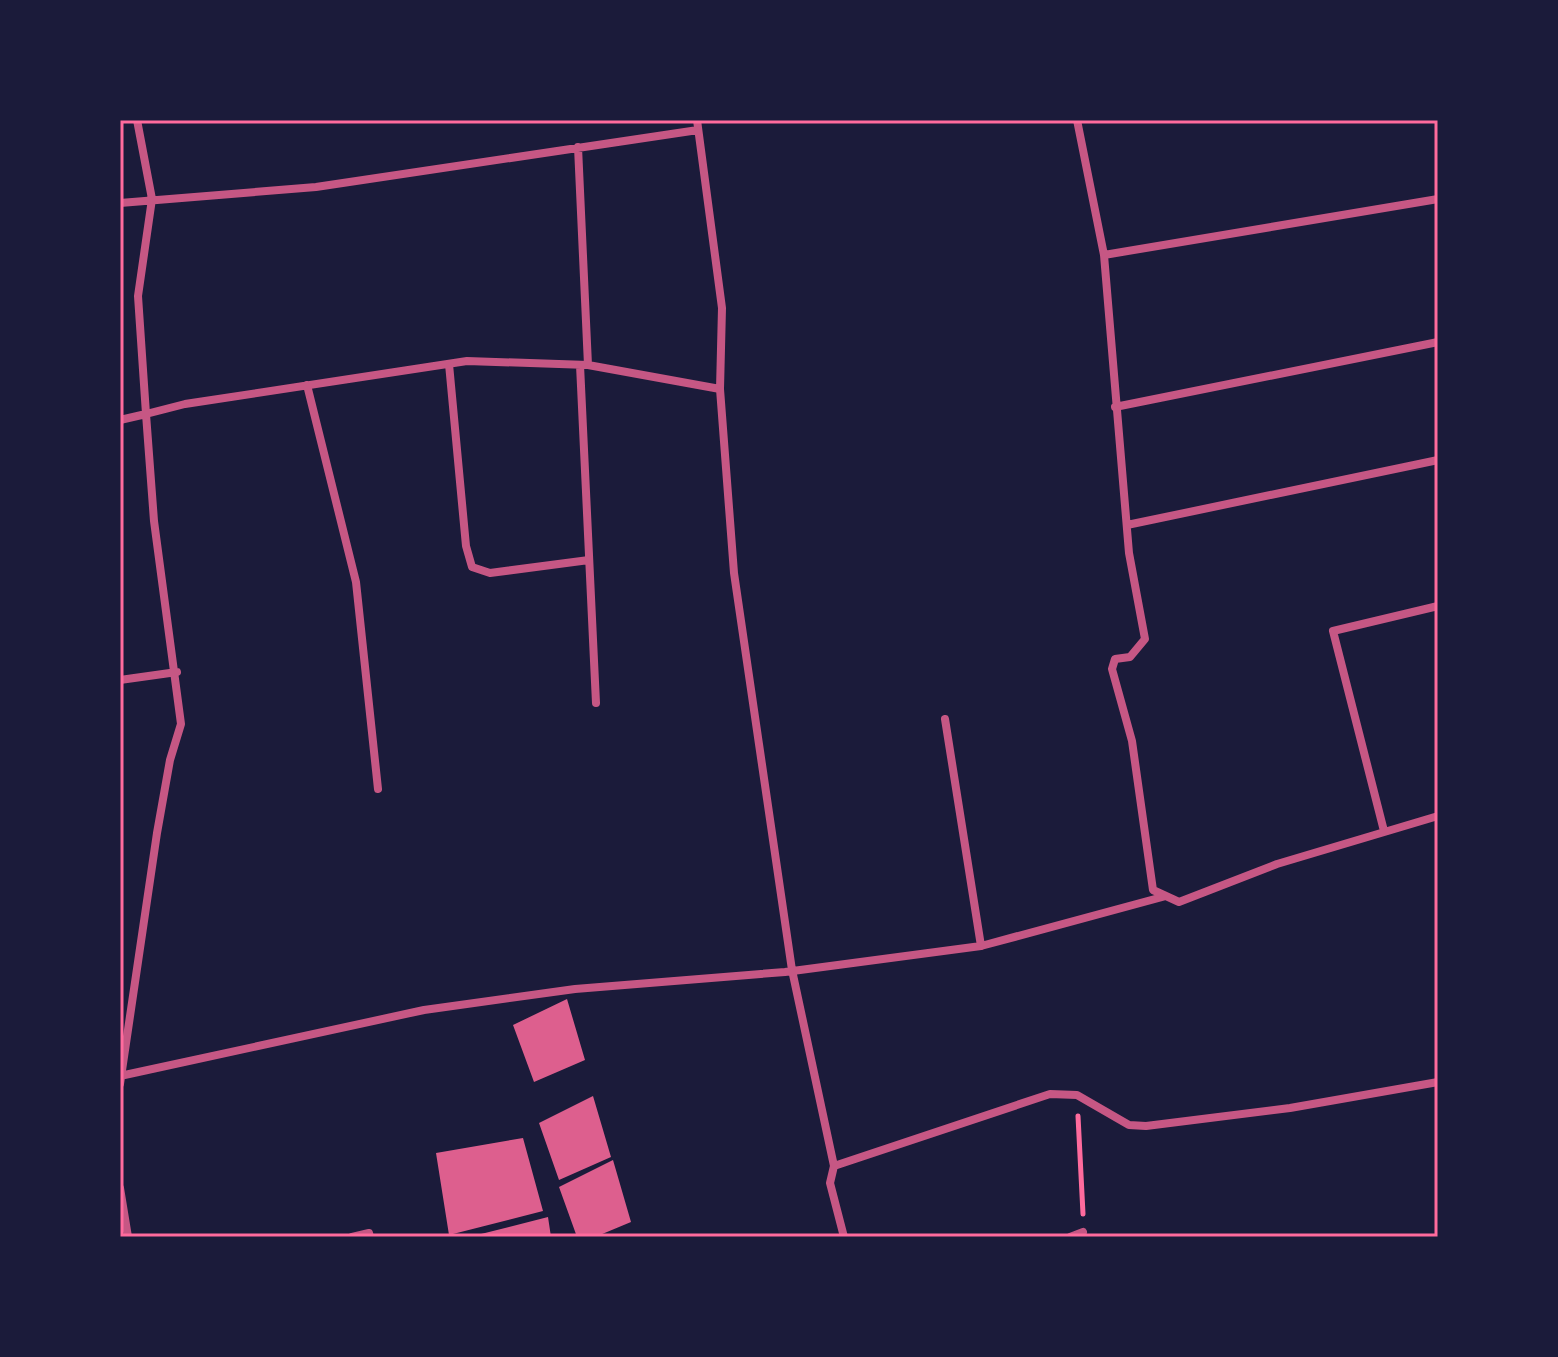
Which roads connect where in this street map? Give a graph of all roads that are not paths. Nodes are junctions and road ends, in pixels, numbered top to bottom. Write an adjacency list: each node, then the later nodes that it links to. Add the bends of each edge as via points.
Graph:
1 (137, 120): 5 (street)
2 (1077, 120): 8 (street)
3 (697, 125): 4 (street); 13 (street, via 722,308)
4 (578, 147): 5 (street, via 316,187); 11 (street)
5 (152, 199): 7 (street); 15 (street, via 138,296)
6 (1438, 199): 8 (street)
7 (120, 203)
8 (1104, 255): 14 (street)
9 (1438, 342): 14 (street)
10 (449, 364): 11 (street); 12 (street); 19 (street, via 472,567 490,573)
11 (584, 365): 13 (street); 19 (street)
12 (307, 385): 15 (street); 25 (street, via 356,582)
13 (720, 389): 30 (street, via 734,573)
14 (1115, 407): 18 (street)
15 (146, 414): 16 (street); 21 (street, via 154,521)
16 (120, 420)
17 (1438, 460): 18 (street)
18 (1127, 525): 28 (street, via 1145,639 1130,657 1115,659 1112,669 1132,741 1153,890)
19 (589, 560): 23 (street)
20 (1438, 606): 27 (street, via 1333,631)
21 (177, 672): 22 (street); 31 (street, via 181,724 157,833)
22 (120, 680)
23 (596, 703)
24 (945, 719): 29 (street)
25 (378, 789)
26 (1438, 816): 27 (street)
27 (1384, 831): 28 (street, via 1179,902)
28 (1166, 896): 29 (street)
29 (981, 946): 30 (street)
30 (792, 970): 31 (street, via 575,989 424,1010); 34 (street)
31 (120, 1076): 33 (street)
32 (1438, 1082): 34 (street, via 1146,1126 1129,1125 1077,1095 1050,1094)
33 (120, 1084)
34 (834, 1166): 40 (street, via 830,1183)
35 (120, 1188): 37 (street)
36 (1083, 1232): 41 (street)
37 (128, 1237)
38 (352, 1237): 39 (street)
39 (370, 1237)
40 (844, 1237)
41 (1070, 1237)

